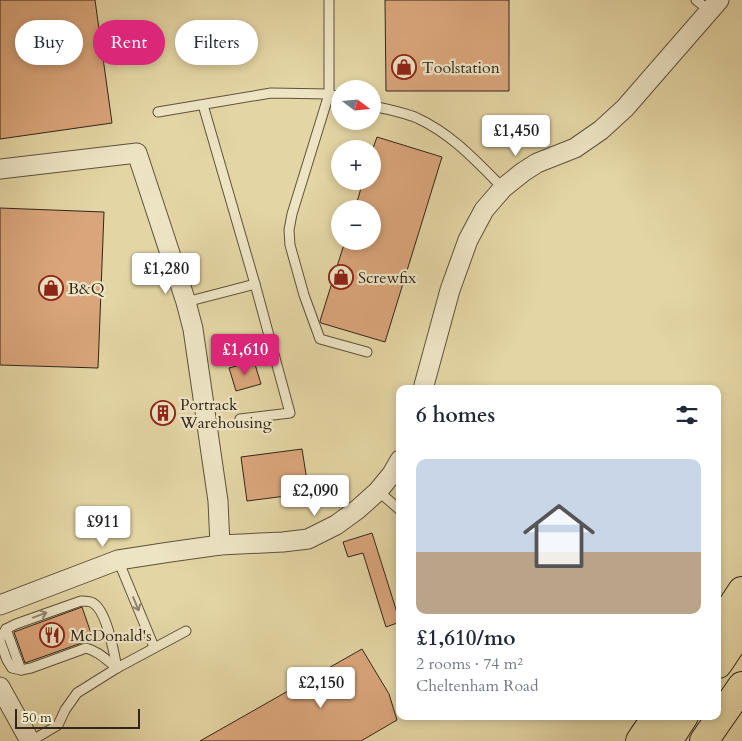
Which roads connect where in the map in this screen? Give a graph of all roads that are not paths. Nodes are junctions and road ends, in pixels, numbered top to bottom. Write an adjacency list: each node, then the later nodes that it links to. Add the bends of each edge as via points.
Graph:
1 (329, 0): 3 (lane)
2 (709, 4): 8 (street, via 624,108 601,130 574,148 523,172)
3 (329, 94): 4 (lane, via 271,93); 11 (lane, via 292,214 290,245 320,339)
4 (203, 105): 6 (lane); 9 (lane)
5 (381, 108): 8 (lane, via 416,117 438,129 460,145)
6 (158, 112)
7 (0, 169): 10 (street, via 137,153)
8 (503, 188): 12 (street, via 484,210 468,240 450,290)
9 (255, 284): 10 (lane); 13 (lane, via 290,414)
10 (186, 302): 17 (street, via 193,329 218,502)
11 (367, 352)
12 (424, 385)
13 (240, 420)
14 (396, 467): 15 (street)
15 (378, 491): 16 (lane); 17 (street, via 336,525 308,539)
16 (396, 507)
17 (220, 545): 18 (street)
18 (118, 560): 20 (street); 26 (lane, one-way to 26)
19 (742, 591): 21 (highway)
20 (0, 606)
21 (721, 622)
22 (742, 628): 27 (highway)
23 (6, 629): 25 (lane); 28 (lane, one-way to 28, via 81,601 92,602 100,609 113,646); 29 (lane)
24 (186, 631): 26 (lane)
25 (0, 640): 29 (lane, via 12,668)
26 (154, 647): 28 (lane)
27 (721, 660)
28 (116, 668): 29 (lane, via 101,654 86,648); 37 (lane, via 77,692 58,725)
29 (21, 670)
30 (742, 686): 32 (highway)
31 (0, 687): 37 (street)
32 (721, 716)
33 (742, 716): 41 (highway)
34 (654, 720): 38 (highway)
35 (681, 720): 39 (highway)
36 (719, 720): 40 (highway)
37 (30, 741)
38 (640, 741)
39 (668, 741)
40 (704, 741)
41 (725, 741)

